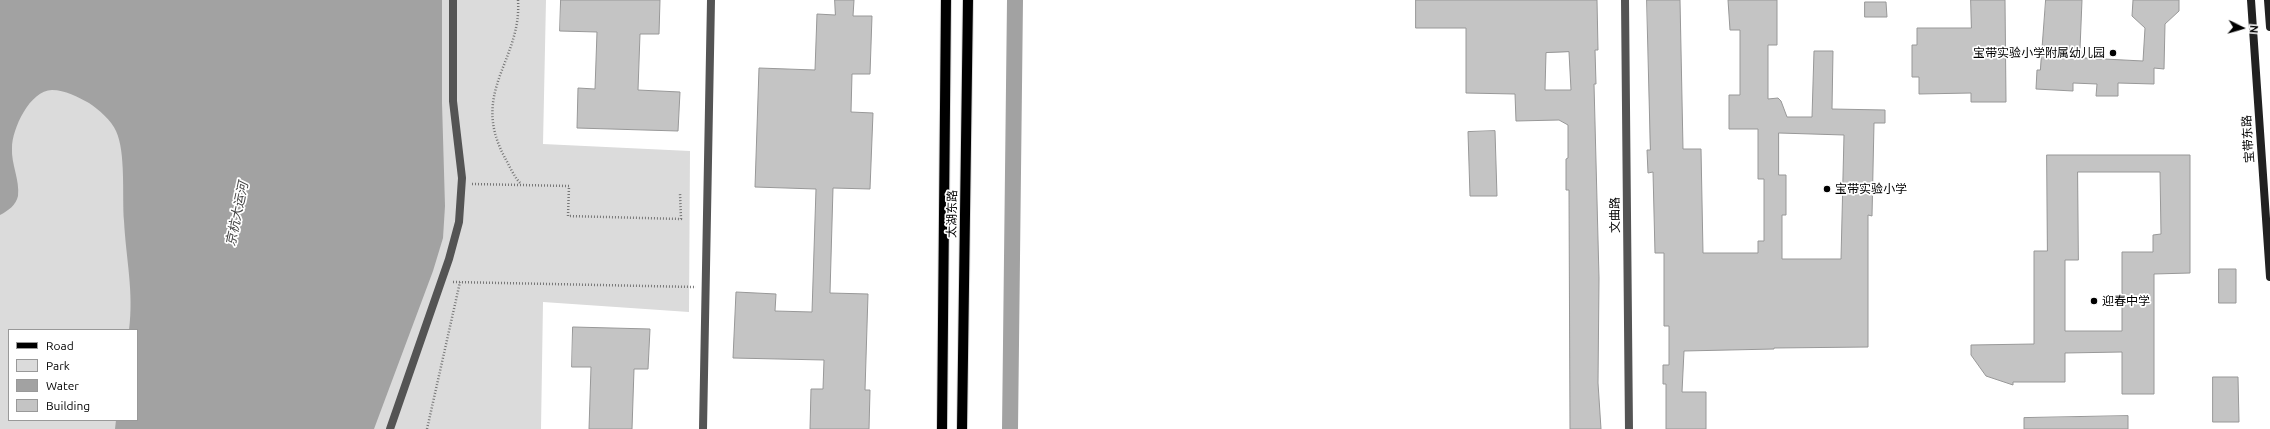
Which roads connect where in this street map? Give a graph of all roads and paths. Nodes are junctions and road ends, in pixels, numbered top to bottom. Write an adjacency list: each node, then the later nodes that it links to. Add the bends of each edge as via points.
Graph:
1 (453, 0): 10 (street, via 453,93)
2 (518, 0): 11 (path, via 515,29 498,76 492,111 493,130 500,148)
3 (711, 0): 16 (street)
4 (946, 0): 20 (main road, 太湖东路)
5 (968, 0): 21 (main road, 太湖东路)
6 (1624, 0): 22 (street, 文曲路)
7 (2251, 0): 13 (main road, 宝带东路)
8 (2268, 0): 9 (main road)
9 (2270, 27)
10 (462, 184): 11 (path); 14 (street, via 459,222)
11 (522, 185): 12 (path, via 569,186 568,216 681,219)
12 (680, 194)
13 (2270, 277)
14 (441, 281): 15 (path); 17 (street)
15 (460, 282): 16 (path); 18 (path)
16 (706, 287): 19 (street)
17 (390, 429)
18 (427, 429)
19 (703, 429)
20 (942, 429)
21 (962, 429)
22 (1629, 429)

